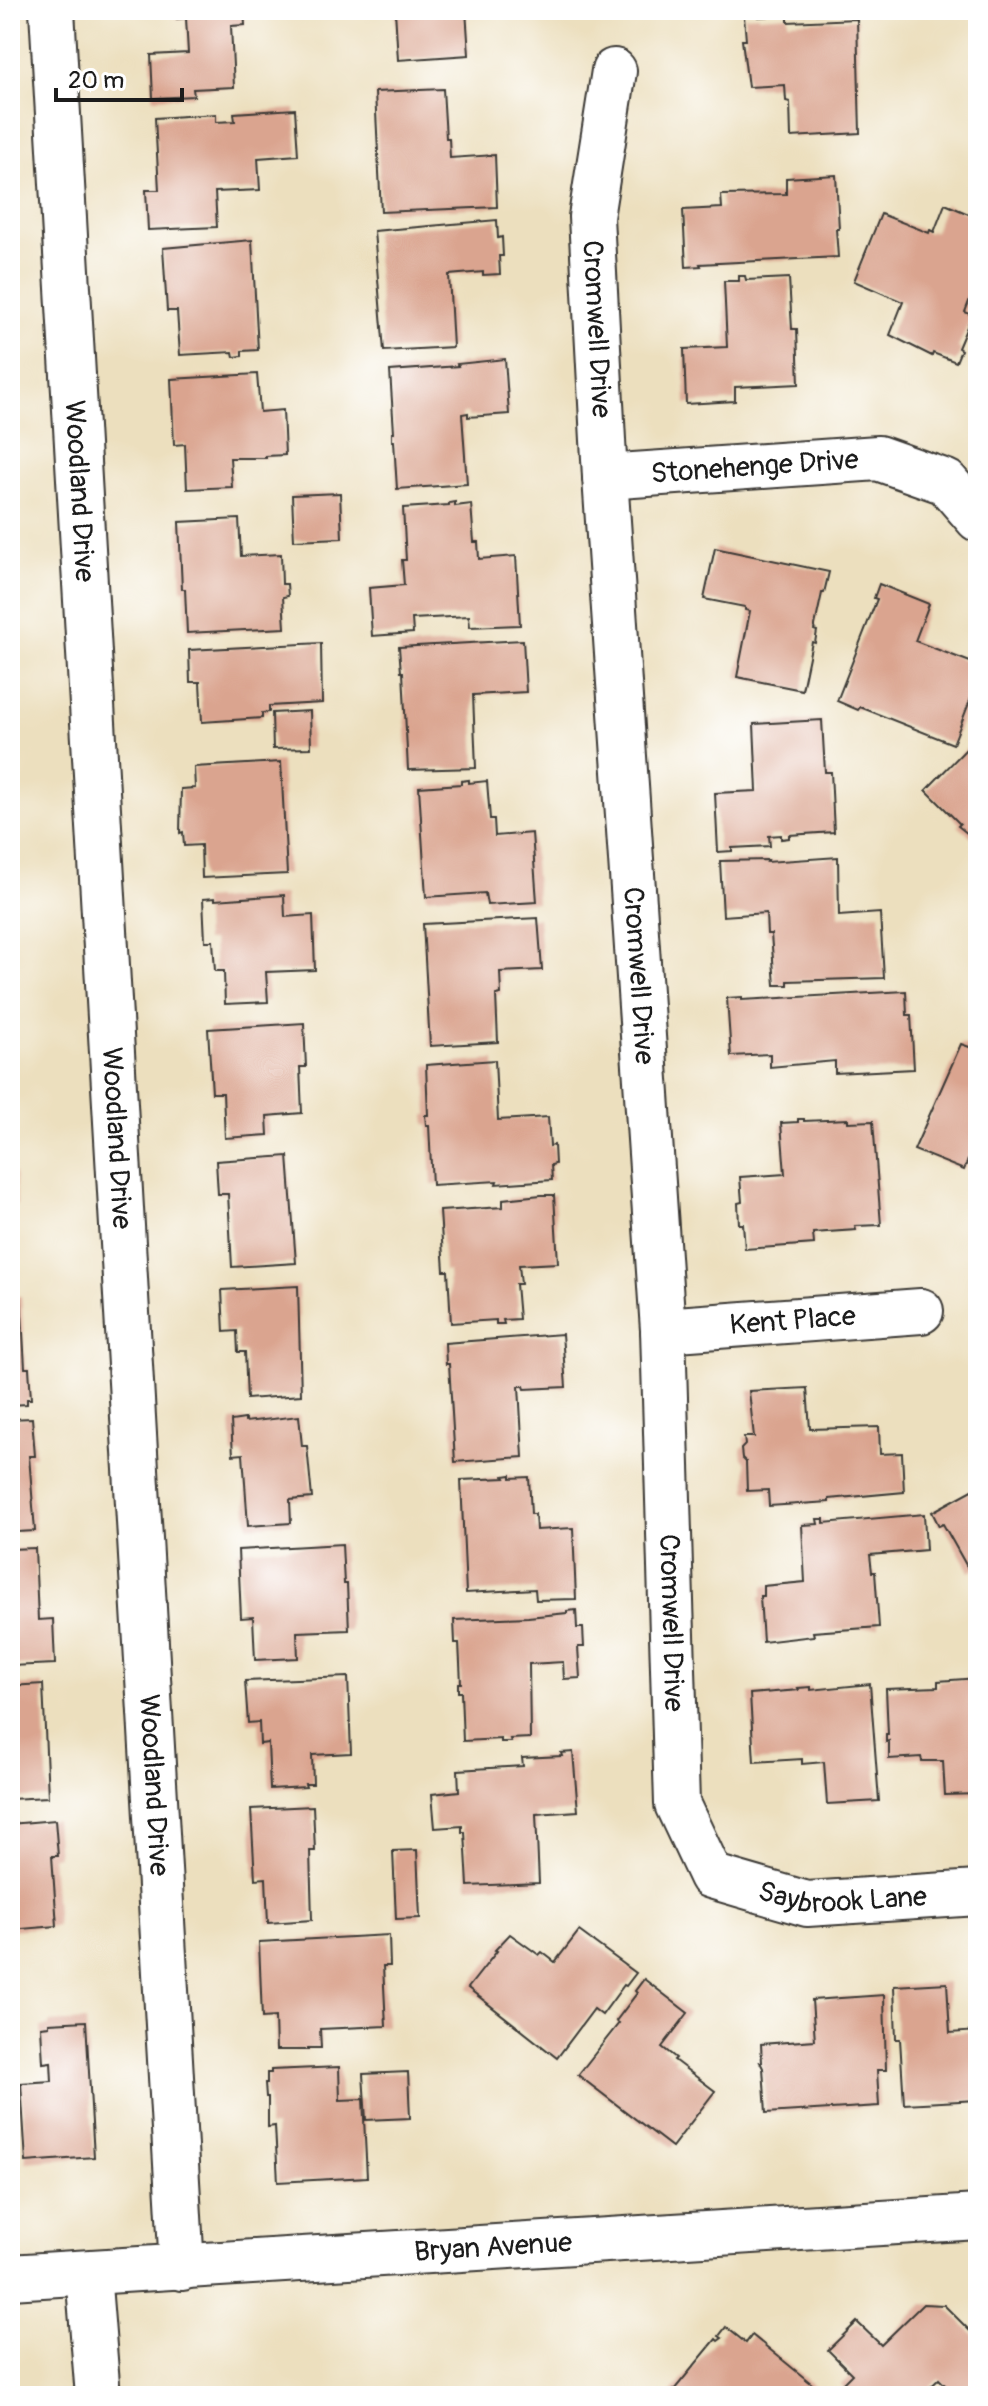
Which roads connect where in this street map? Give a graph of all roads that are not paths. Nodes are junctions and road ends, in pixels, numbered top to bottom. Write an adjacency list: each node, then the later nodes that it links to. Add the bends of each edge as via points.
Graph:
1 (52, 10): 10 (street, Woodland Drive)
2 (614, 71): 3 (street, Cromwell Drive, via 591,217)
3 (605, 477): 4 (street, Stonehenge Drive, via 878,458 946,482); 6 (street, Cromwell Drive)
4 (978, 519)
5 (921, 1311): 6 (street, Kent Place)
6 (663, 1330): 7 (street, Cromwell Drive, via 677,1804)
7 (711, 1876): 8 (street, Saybrook Lane, via 807,1904)
8 (978, 1893)
9 (978, 2217): 10 (street, Bryan Avenue)
10 (182, 2268): 11 (street, Bryan Avenue)
11 (88, 2273): 12 (street, Bryan Avenue); 13 (street)
12 (10, 2277)
13 (98, 2396)

